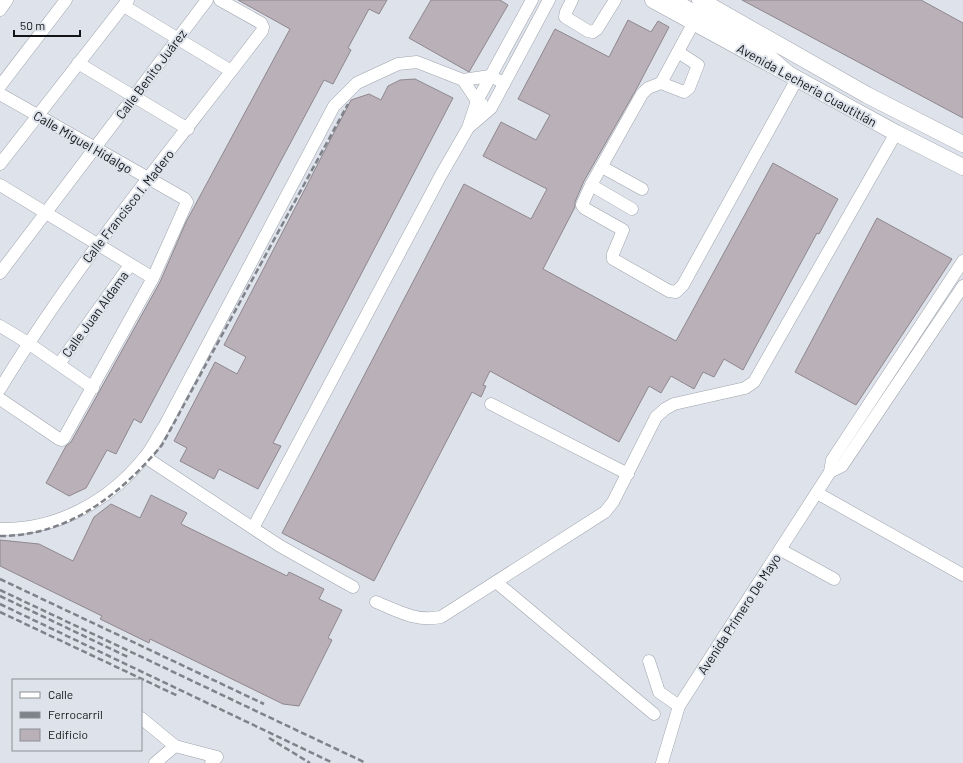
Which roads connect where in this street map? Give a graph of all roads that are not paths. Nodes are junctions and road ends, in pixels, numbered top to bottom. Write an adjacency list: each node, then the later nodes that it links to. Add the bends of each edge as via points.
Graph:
1 (66, 0): 22 (street)
2 (207, 0): 13 (street, Calle Benito Juárez)
3 (220, 0): 16 (street, Calle Francisco I. Madero, via 263,27)
4 (532, 0): 17 (street)
5 (549, 0): 20 (street)
6 (572, 0): 7 (street, via 565,17 593,32)
7 (615, 0)
8 (653, 0): 12 (main road, Avenida Lecheria Cuautitlán)
9 (675, 0): 12 (street)
10 (700, 0): 31 (main road, Avenida Lecheria Cuautitlán, via 867,95)
11 (126, 3): 13 (street); 15 (street)
12 (700, 20): 14 (street); 18 (main road, Avenida Lecheria Cuautitlán)
13 (178, 39): 16 (street); 24 (street, Calle Benito Juárez)
14 (678, 52): 21 (street); 21 (street, via 698,65 689,88 684,92)
15 (78, 63): 24 (street); 27 (street)
16 (231, 71): 29 (street, Calle Francisco I. Madero)
17 (490, 76): 19 (street); 20 (street); 25 (street)
18 (797, 79): 30 (main road, Avenida Lecheria Cuautitlán); 38 (street, via 683,285 676,292 669,291 613,259 622,230 584,208 583,200)
19 (463, 80): 25 (street); 55 (street, via 417,62 398,64 357,83 334,106 168,420)
20 (504, 83): 26 (street)
21 (661, 83): 34 (street, via 648,88 642,94)
22 (0, 86)
23 (0, 94): 27 (street, Calle Miguel Hidalgo)
24 (134, 97): 29 (street); 32 (street, Calle Benito Juárez)
25 (477, 101): 26 (street); 28 (street)
26 (491, 108): 28 (street)
27 (37, 115): 32 (street, Calle Miguel Hidalgo); 33 (street)
28 (468, 128): 59 (street)
29 (188, 129): 36 (street, Calle Francisco I. Madero)
30 (896, 133): 35 (main road, Avenida Lecheria Cuautitlán); 57 (street, via 754,382 745,388 674,404 664,409 656,417)
31 (963, 144)
32 (95, 148): 36 (street, Calle Miguel Hidalgo); 41 (street)
33 (0, 164)
34 (602, 167): 38 (street); 39 (street)
35 (963, 167)
36 (149, 179): 42 (street, Calle Francisco I. Madero); 46 (street, Calle Miguel Hidalgo, via 185,199 186,202)
37 (0, 185): 41 (street)
38 (591, 185): 40 (street)
39 (642, 188)
40 (632, 209)
41 (45, 213): 42 (street); 45 (street)
42 (98, 246): 44 (street); 49 (street, Calle Francisco I. Madero)
43 (963, 261): 56 (street, Avenida Primero De Mayo, via 832,460)
44 (130, 264): 46 (street); 50 (street, Calle Juan Aldama)
45 (0, 273)
46 (153, 278): 51 (street)
47 (963, 286): 56 (street, Avenida Primero De Mayo, via 842,466)
48 (0, 326): 49 (street)
49 (28, 343): 50 (street); 52 (street, Calle Francisco I. Madero)
50 (59, 364): 51 (street)
51 (93, 388): 53 (street, via 62,440)
52 (0, 389)
53 (0, 399)
54 (491, 404): 57 (street)
55 (145, 457): 59 (street); 60 (street, via 120,485 88,507 56,522 21,530)
56 (830, 472): 58 (street, Avenida Primero De Mayo)
57 (628, 474): 64 (street, via 605,512)
58 (817, 493): 61 (street, Avenida Primero De Mayo); 62 (street)
59 (253, 528): 65 (street)
60 (0, 529)
61 (781, 550): 63 (street); 68 (street, Avenida Primero De Mayo)
62 (963, 575)
63 (834, 579)
64 (496, 582): 66 (street, via 440,617 429,619 416,618); 69 (street)
65 (353, 587)
66 (376, 602)
67 (649, 661): 68 (street, via 659,692)
68 (679, 706): 74 (street, Avenida Primero De Mayo)
69 (654, 714)
70 (142, 719): 71 (street)
71 (175, 746): 72 (street); 73 (street, via 217,757)
72 (155, 763)
73 (211, 763)
74 (662, 763)

